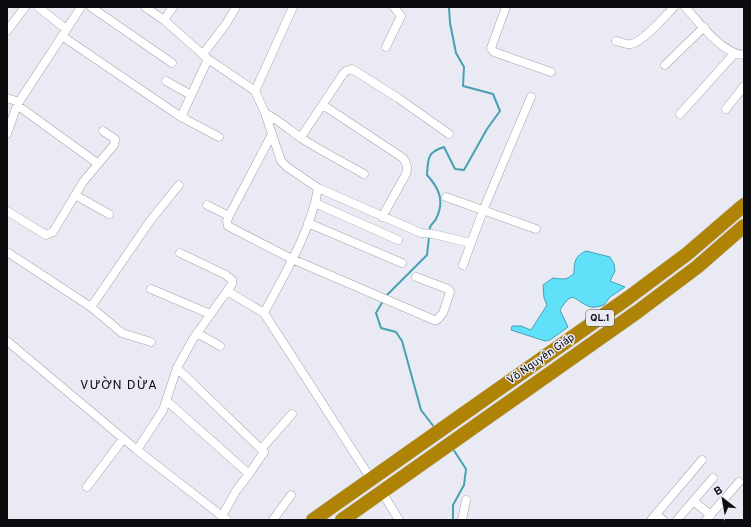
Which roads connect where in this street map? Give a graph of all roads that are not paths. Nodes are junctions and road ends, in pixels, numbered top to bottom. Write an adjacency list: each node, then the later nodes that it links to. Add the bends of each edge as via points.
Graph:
1 (25, 7): 15 (street)
2 (38, 7): 16 (street)
3 (91, 7): 22 (street)
4 (145, 7): 13 (street)
5 (173, 7): 13 (street)
6 (236, 7): 21 (street)
7 (293, 7): 27 (street)
8 (394, 7): 18 (street, via 401,16)
9 (506, 7): 24 (street, via 491,48 494,52)
10 (674, 7): 17 (street, via 635,43 630,45)
11 (685, 7): 14 (street)
12 (80, 8): 16 (street)
13 (164, 20): 21 (street)
14 (704, 27): 19 (street); 23 (street)
15 (7, 31)
16 (64, 32): 31 (street); 36 (street)
17 (616, 41)
18 (386, 47)
19 (734, 54): 20 (street); 35 (street)
20 (744, 55)
21 (206, 57): 27 (street); 28 (street)
22 (172, 63)
23 (665, 65)
24 (551, 72)
25 (166, 81): 28 (street)
26 (744, 86): 33 (street)
27 (255, 91): 34 (street)
28 (191, 95): 36 (street)
29 (531, 96): 53 (street)
30 (7, 98): 31 (street)
31 (18, 104): 38 (street); 43 (street)
32 (323, 105): 40 (street, via 343,74 352,70); 42 (street); 56 (street, via 406,162 406,174)
33 (726, 109)
34 (265, 113): 39 (street); 42 (street, via 280,120)
35 (680, 114)
36 (181, 117): 41 (street)
37 (103, 131): 43 (street, via 113,137 115,142)
38 (7, 134)
39 (272, 134): 46 (street, via 281,161); 55 (street)
40 (449, 134)
41 (219, 137)
42 (301, 137): 44 (street)
43 (97, 163): 47 (street)
44 (364, 174)
45 (179, 185): 70 (street, via 150,221)
46 (318, 188): 49 (street); 56 (street)
47 (75, 195): 52 (street, via 50,235); 54 (street)
48 (446, 198): 53 (street)
49 (315, 203): 57 (street); 60 (street)
50 (744, 204): 86 (highway, Võ Nguyên Giáp / QL.1, via 687,254 634,294)
51 (207, 205): 55 (street)
52 (7, 211)
53 (483, 211): 59 (street); 61 (street)
54 (109, 214)
55 (229, 216): 64 (street, via 228,226)
56 (382, 217): 61 (street, via 421,233)
57 (308, 223): 64 (street); 65 (street)
58 (744, 226): 89 (highway, Võ Nguyên Giáp / QL.1, via 697,267 644,307)
59 (536, 229)
60 (398, 240)
61 (470, 243): 66 (street)
62 (7, 252): 70 (street)
63 (180, 254): 69 (street, via 229,277 232,284)
64 (292, 259): 67 (street, via 437,320 450,292); 71 (street)
65 (402, 263)
66 (463, 264)
67 (416, 277)
68 (151, 289): 72 (street)
69 (227, 291): 71 (street); 72 (street)
70 (90, 307): 75 (street, via 122,333)
71 (264, 313): 86 (street)
72 (210, 314): 73 (street)
73 (197, 333): 76 (street); 77 (street)
74 (7, 341): 80 (street)
75 (151, 342)
76 (220, 346)
77 (177, 368): 78 (street); 81 (street)
78 (167, 401): 82 (street); 84 (street)
79 (292, 414): 81 (street)
80 (123, 439): 82 (street); 88 (street)
81 (262, 448): 84 (street, via 264,455)
82 (137, 450): 94 (street)
83 (702, 460): 93 (street)
84 (250, 474): 94 (street, via 236,491)
85 (713, 478): 92 (street)
86 (371, 479): 97 (highway, QL.1)
87 (739, 482): 95 (street)
88 (87, 486)
89 (382, 492): 98 (highway, QL.1); 99 (street)
90 (291, 496): 96 (street)
91 (466, 500): 100 (street)
92 (694, 501): 95 (street); 102 (street)
93 (653, 517): 101 (street)
94 (224, 518)
95 (708, 518)
96 (273, 520)
97 (313, 520)
98 (342, 520)
99 (399, 520)
100 (462, 520)
101 (664, 520)
102 (677, 520)

